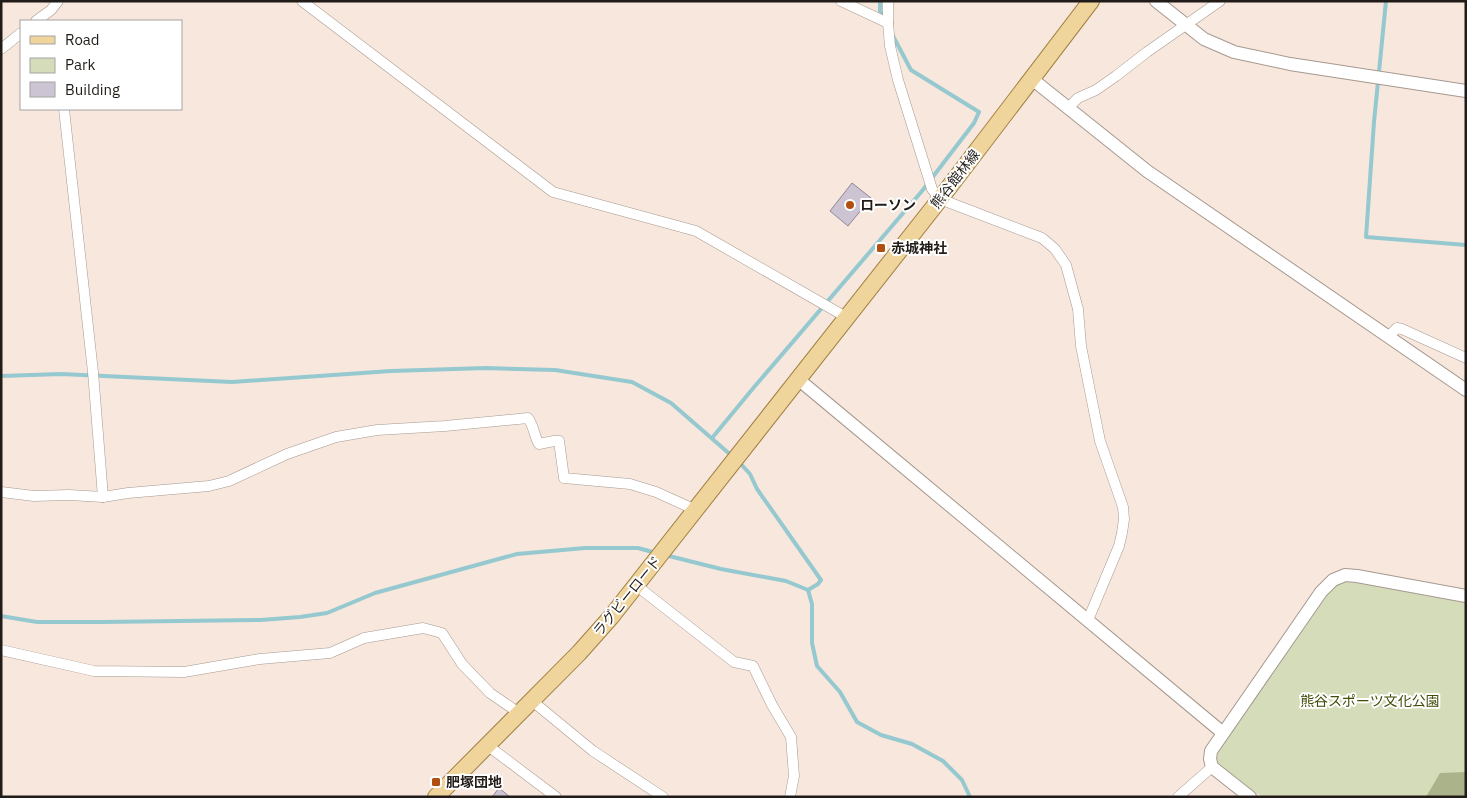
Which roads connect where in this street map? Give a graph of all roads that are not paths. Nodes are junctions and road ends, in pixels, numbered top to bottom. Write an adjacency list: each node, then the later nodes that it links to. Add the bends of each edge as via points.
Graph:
1 (58, 1): 8 (street)
2 (302, 1): 20 (street, via 553,192 696,231)
3 (841, 1): 11 (street)
4 (888, 1): 11 (street)
5 (1090, 1): 15 (main road, 熊谷館林線)
6 (1156, 1): 12 (street)
7 (1220, 1): 12 (street)
8 (51, 10): 9 (street); 10 (street)
9 (37, 20)
10 (54, 20)
11 (888, 23): 19 (street, via 898,80 932,189)
12 (1186, 24): 16 (street, via 1204,39 1234,52 1290,64); 17 (street)
13 (20, 34): 14 (street)
14 (1, 49)
15 (1032, 79): 17 (street); 19 (main road, 熊谷館林線)
16 (1466, 91)
17 (1068, 108): 21 (street, via 1147,170)
18 (64, 110): 26 (street, via 93,372)
19 (940, 199): 20 (main road, 熊谷館林線); 30 (street, via 1042,238 1066,265 1078,309 1081,346 1100,441 1123,507 1124,519 1119,546)
20 (846, 317): 23 (main road, 熊谷館林線)
21 (1388, 337): 22 (street, via 1397,328 1402,329); 24 (street)
22 (1466, 358)
23 (798, 379): 27 (main road, ラグビーロード); 30 (street)
24 (1466, 390)
25 (1, 492): 26 (street)
26 (103, 498): 27 (street, via 229,481 287,454 336,437 377,430 528,418 539,444 559,441 564,478 630,484)
27 (696, 510): 28 (main road, ラグビーロード)
28 (637, 586): 32 (main road, ラグビーロード, via 579,653); 40 (street, via 734,662 753,666 791,736 794,776)
29 (1466, 596): 34 (street, via 1357,576 1345,575 1332,580)
30 (1088, 620): 34 (street)
31 (1, 650): 33 (street, via 94,671 184,672 260,659 330,653 364,638 423,628 442,633 462,664 490,693)
32 (531, 700): 33 (main road, ラグビーロード); 39 (street, via 593,751)
33 (518, 713): 35 (main road, ラグビーロード)
34 (1224, 733): 36 (street, via 1211,751)
35 (487, 745): 37 (main road, ラグビーロード); 38 (street)
36 (1212, 766): 41 (street); 42 (street)
37 (436, 797)
38 (556, 797)
39 (663, 797)
40 (790, 797)
41 (1178, 797)
42 (1250, 797)

